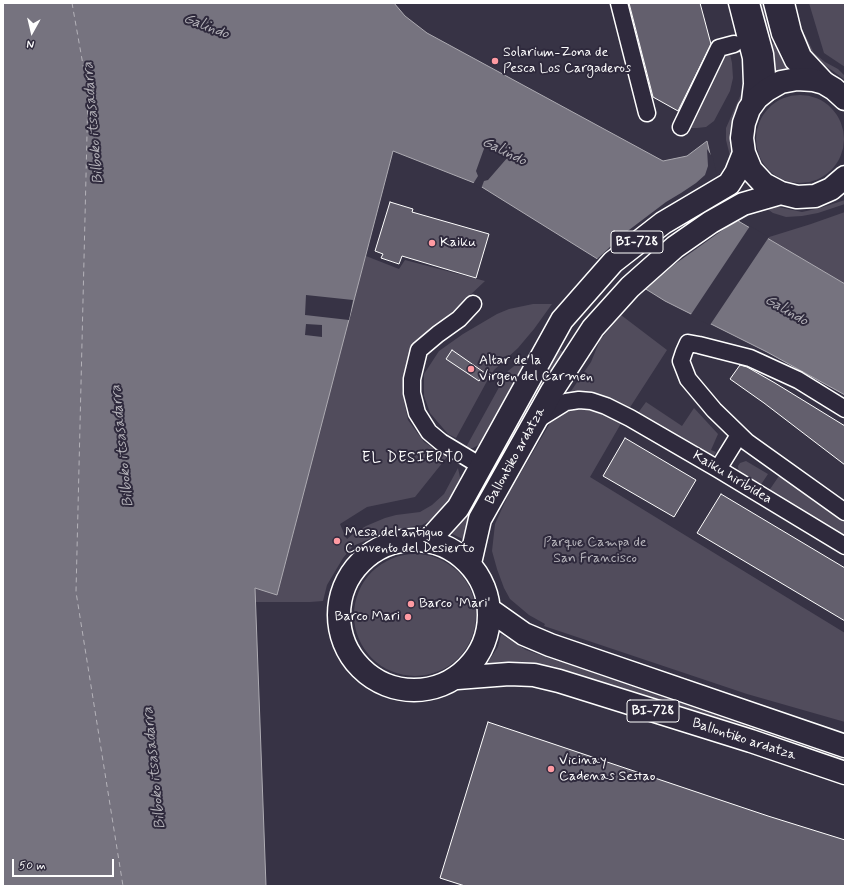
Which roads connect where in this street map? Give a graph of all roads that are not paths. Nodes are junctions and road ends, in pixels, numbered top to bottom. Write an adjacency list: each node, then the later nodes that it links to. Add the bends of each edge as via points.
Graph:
1 (619, 3): 11 (street)
2 (737, 3): 10 (street, via 751,58 752,84)
3 (751, 3): 8 (street, via 765,54)
4 (772, 3): 7 (street, via 780,34 794,61)
5 (786, 3): 9 (street, via 793,32 803,56)
6 (734, 44): 12 (street, via 719,48)
7 (813, 80): 8 (main road, via 781,82); 9 (main road, via 824,83)
8 (767, 90): 10 (main road)
9 (840, 94)
10 (749, 109): 13 (main road, via 742,138)
11 (647, 114)
12 (681, 127)
13 (744, 153): 15 (main road, via 751,170 764,184); 20 (main road, Ballontiko ardatza / BI-728, via 729,184 663,222 613,262 562,320)
14 (845, 177): 15 (main road, via 831,189 814,196 797,197)
15 (781, 193): 18 (main road, Ballontiko ardatza / BI-728, via 743,204 711,222 675,247 630,287 593,328 552,391)
16 (473, 304): 20 (street, via 459,319 419,350 412,379 412,393 417,413 429,432)
17 (845, 409): 19 (street, via 798,380 750,358 688,343 682,361 688,379)
18 (536, 421): 21 (street, Kaiku hiribidea, via 566,402 592,401 619,412); 25 (main road, Ballontiko ardatza / BI-728, via 480,519)
19 (739, 435): 21 (street); 22 (street)
20 (481, 466): 23 (main road, Ballontiko ardatza / BI-728, via 458,508)
21 (718, 469): 24 (street, Kaiku hiribidea)
22 (845, 512)
23 (429, 540): 25 (main road, Ballontiko ardatza / BI-728, via 451,549); 27 (main road, Ballontiko ardatza / BI-728, via 404,539 380,547 360,561 346,581 338,605 339,630 348,653 364,672 385,685 409,690 434,688)
24 (845, 546)
25 (470, 563): 26 (main road, Ballontiko ardatza / BI-728, via 487,593)
26 (490, 610): 27 (main road, Ballontiko ardatza / BI-728, via 487,636 475,660); 28 (main road, Ballontiko ardatza / BI-728, via 524,634 550,645)
27 (456, 678): 30 (main road, Ballontiko ardatza / BI-728, via 509,674 560,681)
28 (762, 718): 29 (main road, Ballontiko ardatza); 31 (main road, Ballontiko ardatza / BI-728)
29 (845, 737)
30 (751, 741): 32 (main road, Ballontiko ardatza / BI-728); 33 (main road)
31 (845, 746)
32 (845, 773)
33 (845, 786)

